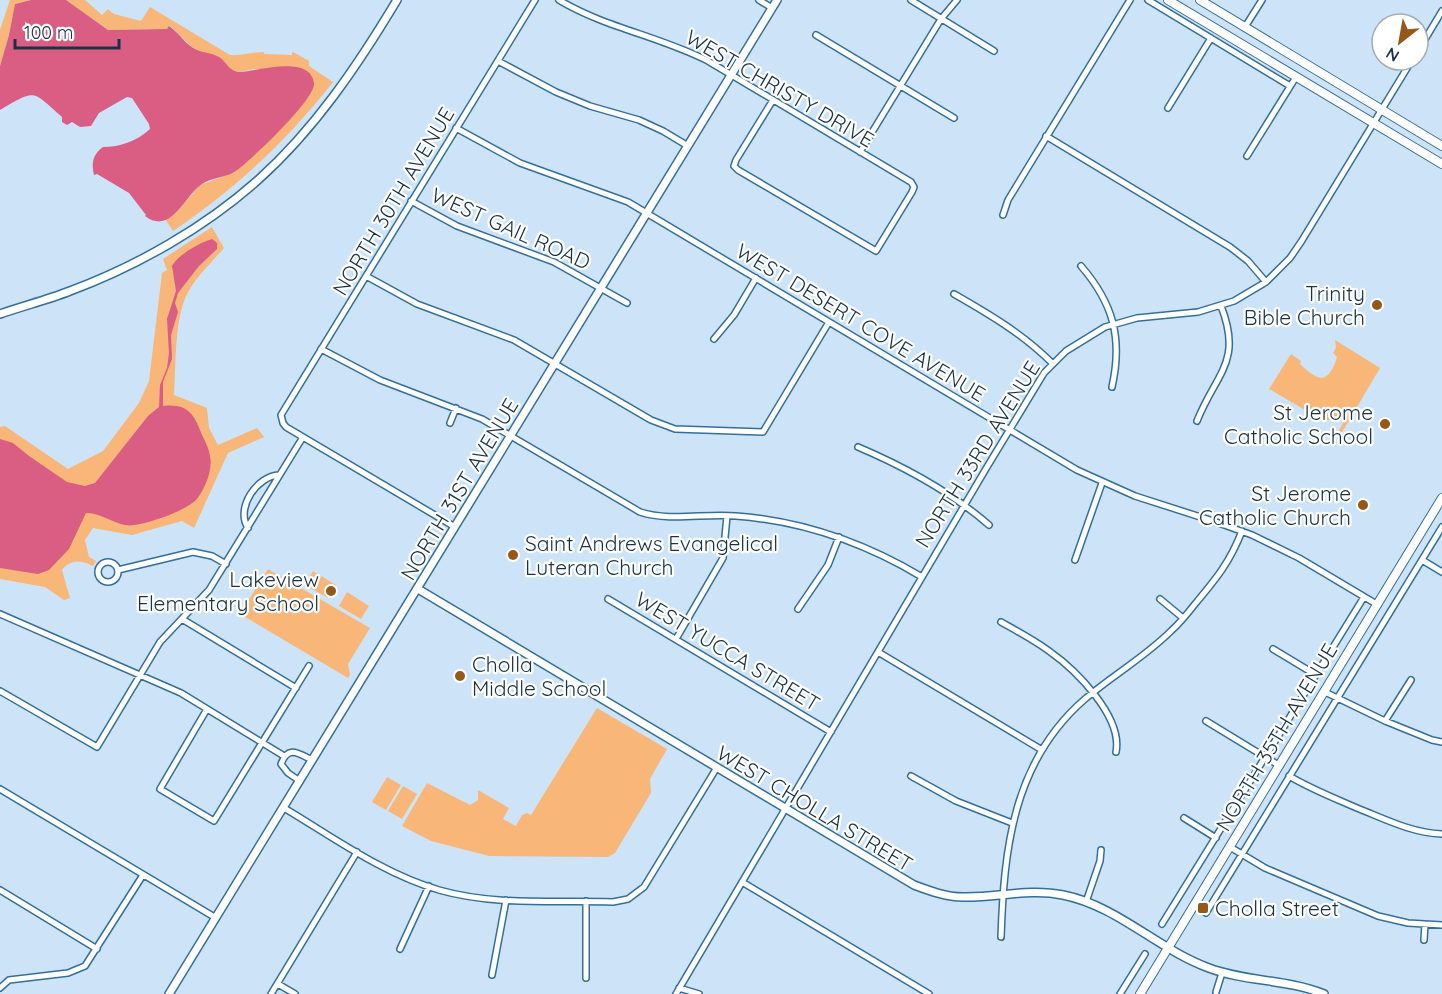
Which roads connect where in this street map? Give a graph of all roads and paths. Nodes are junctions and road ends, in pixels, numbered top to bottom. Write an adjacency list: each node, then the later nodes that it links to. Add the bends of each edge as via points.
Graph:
1 (397, 0): 51 (street, via 332,100 258,180 191,231 131,264 69,292)
2 (535, 0): 22 (street, NORTH 30TH AVENUE)
3 (558, 0): 24 (street, WEST CHRISTY DRIVE, via 606,23 677,46)
4 (759, 0): 13 (street)
5 (777, 0): 13 (street, NORTH 31ST AVENUE)
6 (910, 0): 15 (street)
7 (957, 0): 15 (street)
8 (1130, 0): 34 (street)
9 (1149, 0): 19 (street)
10 (1168, 0): 20 (main road)
11 (1200, 0): 16 (main road)
12 (1262, 0): 16 (street)
13 (772, 8): 24 (street, NORTH 31ST AVENUE)
14 (1442, 11): 17 (street)
15 (942, 19): 21 (street); 26 (street)
16 (1245, 27): 20 (main road); 30 (main road)
17 (1430, 31)
18 (816, 35): 26 (street)
19 (1211, 38): 27 (street); 29 (street)
20 (1237, 41): 25 (main road)
21 (994, 51)
22 (498, 61): 33 (street, NORTH 30TH AVENUE); 35 (street, via 555,92 639,120)
23 (1406, 72): 30 (street, NORTH 33RD AVENUE)
24 (731, 75): 28 (street, WEST CHRISTY DRIVE); 35 (street, NORTH 31ST AVENUE)
25 (1296, 77): 27 (street); 32 (main road)
26 (901, 85): 31 (street); 37 (street)
27 (1290, 86): 38 (street)
28 (773, 100): 37 (street, WEST CHRISTY DRIVE); 37 (street, WEST CHRISTY DRIVE, via 734,166 876,251 914,187)
29 (1168, 108)
30 (1382, 110): 32 (street, NORTH 33RD AVENUE); 36 (main road)
31 (954, 118)
32 (1374, 124): 39 (main road); 46 (street, NORTH 33RD AVENUE, via 1295,250)
33 (456, 128): 40 (street, NORTH 30TH AVENUE); 41 (street, WEST DESERT COVE AVENUE, via 520,163 616,196)
34 (1046, 136): 42 (street); 46 (street, via 1230,247)
35 (688, 146): 41 (street, NORTH 31ST AVENUE)
36 (1442, 146)
37 (860, 152)
38 (1247, 156)
39 (1442, 164)
40 (411, 201): 44 (street, NORTH 30TH AVENUE); 47 (street, WEST GAIL ROAD, via 457,226 554,262)
41 (647, 213): 45 (street, WEST DESERT COVE AVENUE); 47 (street, NORTH 31ST AVENUE)
42 (1003, 215)
43 (1081, 266): 53 (street, via 1101,292)
44 (366, 276): 55 (street, NORTH 30TH AVENUE); 56 (street, via 417,304 514,339)
45 (756, 279): 52 (street, WEST DESERT COVE AVENUE); 54 (street)
46 (1266, 282): 50 (street, NORTH 33RD AVENUE)
47 (601, 288): 49 (street, WEST GAIL ROAD); 56 (street, NORTH 31ST AVENUE)
48 (954, 294): 57 (street, via 1008,326)
49 (627, 303)
50 (1221, 306): 53 (street, NORTH 33RD AVENUE); 60 (street, via 1228,326 1229,352)
51 (0, 314)
52 (829, 322): 56 (street, via 763,432 662,426); 62 (street, WEST DESERT COVE AVENUE)
53 (1114, 324): 57 (street, NORTH 33RD AVENUE, via 1079,341); 58 (street, via 1117,349)
54 (714, 339)
55 (321, 349): 59 (street, via 380,381); 64 (street, NORTH 30TH AVENUE, via 282,411 286,427)
56 (555, 363): 63 (street, NORTH 31ST AVENUE)
57 (1052, 363): 62 (street, NORTH 33RD AVENUE)
58 (1112, 387)
59 (456, 408): 61 (street); 63 (street)
60 (1197, 421)
61 (450, 423)
62 (1008, 430): 67 (street, WEST DESERT COVE AVENUE); 69 (street, NORTH 33RD AVENUE)
63 (510, 435): 70 (street, via 640,512 659,516); 72 (street, NORTH 31ST AVENUE)
64 (303, 437): 66 (street); 72 (street)
65 (858, 447): 69 (street, via 910,471)
66 (279, 475): 74 (street); 74 (street, via 262,481 253,490 244,510 243,521)
67 (1102, 483): 75 (street, WEST DESERT COVE AVENUE); 77 (street)
68 (1442, 498): 87 (main road, NORTH 35TH AVENUE)
69 (964, 505): 71 (street); 82 (street, NORTH 33RD AVENUE)
70 (728, 516): 76 (street, via 794,524); 93 (street, via 723,558)
71 (989, 525)
72 (454, 527): 83 (street, NORTH 31ST AVENUE)
73 (1442, 527): 78 (street, NORTH 35TH AVENUE)
74 (248, 528): 79 (street)
75 (1242, 531): 84 (street, WEST DESERT COVE AVENUE, via 1299,558); 90 (street, via 1227,564)
76 (839, 537): 82 (street); 88 (street, via 828,565)
77 (1075, 560)
78 (1422, 560): 81 (street); 104 (street, NORTH 35TH AVENUE)
79 (226, 564): 80 (street, via 213,556 193,552); 91 (street, via 204,597)
80 (117, 570)
81 (1442, 572)
82 (922, 577): 95 (street, NORTH 33RD AVENUE)
83 (418, 589): 115 (street, NORTH 31ST AVENUE); 117 (street, WEST CHOLLA STREET)
84 (1364, 597): 87 (street, WEST DESERT COVE AVENUE); 98 (street, NORTH 35TH AVENUE)
85 (608, 598): 93 (street, WEST YUCCA STREET)
86 (1160, 599): 90 (street)
87 (1378, 605): 102 (main road, NORTH 35TH AVENUE)
88 (798, 609)
89 (0, 614): 97 (street)
90 (1183, 618): 103 (street, via 1165,637)
91 (182, 619): 97 (street, via 160,642); 100 (street)
92 (1001, 622): 103 (street, via 1050,652)
93 (676, 639): 108 (street, WEST YUCCA STREET)
94 (1273, 649): 98 (street)
95 (878, 652): 108 (street, NORTH 33RD AVENUE); 111 (street)
96 (309, 666): 100 (street)
97 (141, 674): 101 (street, via 97,747); 105 (street)
98 (1316, 675): 114 (street, NORTH 35TH AVENUE)
99 (1411, 680): 107 (street)
100 (296, 688): 109 (street)
101 (0, 691)
102 (1325, 692): 104 (street); 116 (main road, NORTH 35TH AVENUE)
103 (1092, 694): 111 (street); 112 (street, via 1116,730)
104 (1336, 699): 107 (street); 119 (street, NORTH 35TH AVENUE)
105 (207, 709): 109 (street); 109 (street, via 160,789 214,821)
106 (1206, 721): 114 (street)
107 (1385, 721): 110 (street)
108 (831, 732): 123 (street, NORTH 33RD AVENUE)
109 (263, 742): 113 (street)
110 (1442, 742)
111 (1042, 750): 125 (street, via 1025,783)
112 (1116, 752)
113 (284, 756): 115 (street, via 294,752); 120 (street, via 283,769)
114 (1266, 757): 116 (street); 127 (street, NORTH 35TH AVENUE)
115 (312, 760): 120 (street, NORTH 31ST AVENUE)
116 (1280, 766): 128 (main road, NORTH 35TH AVENUE)
117 (716, 769): 123 (street, WEST CHOLLA STREET); 138 (street, via 644,886 627,899)
118 (911, 776): 125 (street, via 956,801)
119 (1289, 776): 126 (street, via 1398,825); 131 (street, NORTH 35TH AVENUE)
120 (300, 781): 122 (street, NORTH 31ST AVENUE)
121 (0, 789): 132 (street)
122 (284, 808): 130 (street); 141 (street, NORTH 31ST AVENUE)
123 (785, 810): 133 (street, NORTH 33RD AVENUE); 136 (street, WEST CHOLLA STREET, via 934,893 960,897)
124 (1184, 818): 127 (street)
125 (1012, 823): 136 (street)
126 (1442, 834)
127 (1216, 838): 142 (street, NORTH 35TH AVENUE)
128 (1230, 847): 131 (street); 147 (main road, NORTH 35TH AVENUE)
129 (1101, 850): 139 (street)
130 (357, 852): 134 (street); 154 (street)
131 (1241, 855): 140 (street, NORTH 35TH AVENUE); 143 (street, via 1378,916)
132 (143, 874): 141 (street); 148 (street)
133 (742, 882): 156 (street, NORTH 33RD AVENUE); 162 (street)
134 (429, 886): 137 (street, via 467,896); 149 (street)
135 (0, 890): 148 (street)
136 (1004, 894): 139 (street, WEST CHOLLA STREET, via 1047,893); 145 (street)
137 (506, 900): 138 (street); 152 (street)
138 (586, 901): 153 (street)
139 (1086, 902): 147 (street, WEST CHOLLA STREET, via 1113,913)
140 (1206, 913)
141 (216, 918): 158 (street, NORTH 31ST AVENUE)
142 (1162, 924)
143 (1425, 924): 144 (street); 146 (street)
144 (1442, 924)
145 (1001, 937)
146 (1425, 940)
147 (1169, 947): 151 (street, WEST CHOLLA STREET); 164 (main road, NORTH 35TH AVENUE)
148 (98, 949): 155 (street, via 77,971 9,980)
149 (400, 950)
150 (1145, 954): 163 (street)
151 (1222, 973): 157 (street); 165 (street, WEST CHOLLA STREET, via 1293,984)
152 (492, 975)
153 (586, 978)
154 (278, 984): 159 (street); 160 (street)
155 (0, 988)
156 (678, 991): 161 (street)
157 (1216, 992)
158 (170, 994)
159 (271, 994)
160 (295, 994)
161 (699, 994)
162 (929, 994)
163 (1120, 994)
164 (1140, 994)
165 (1324, 994)

